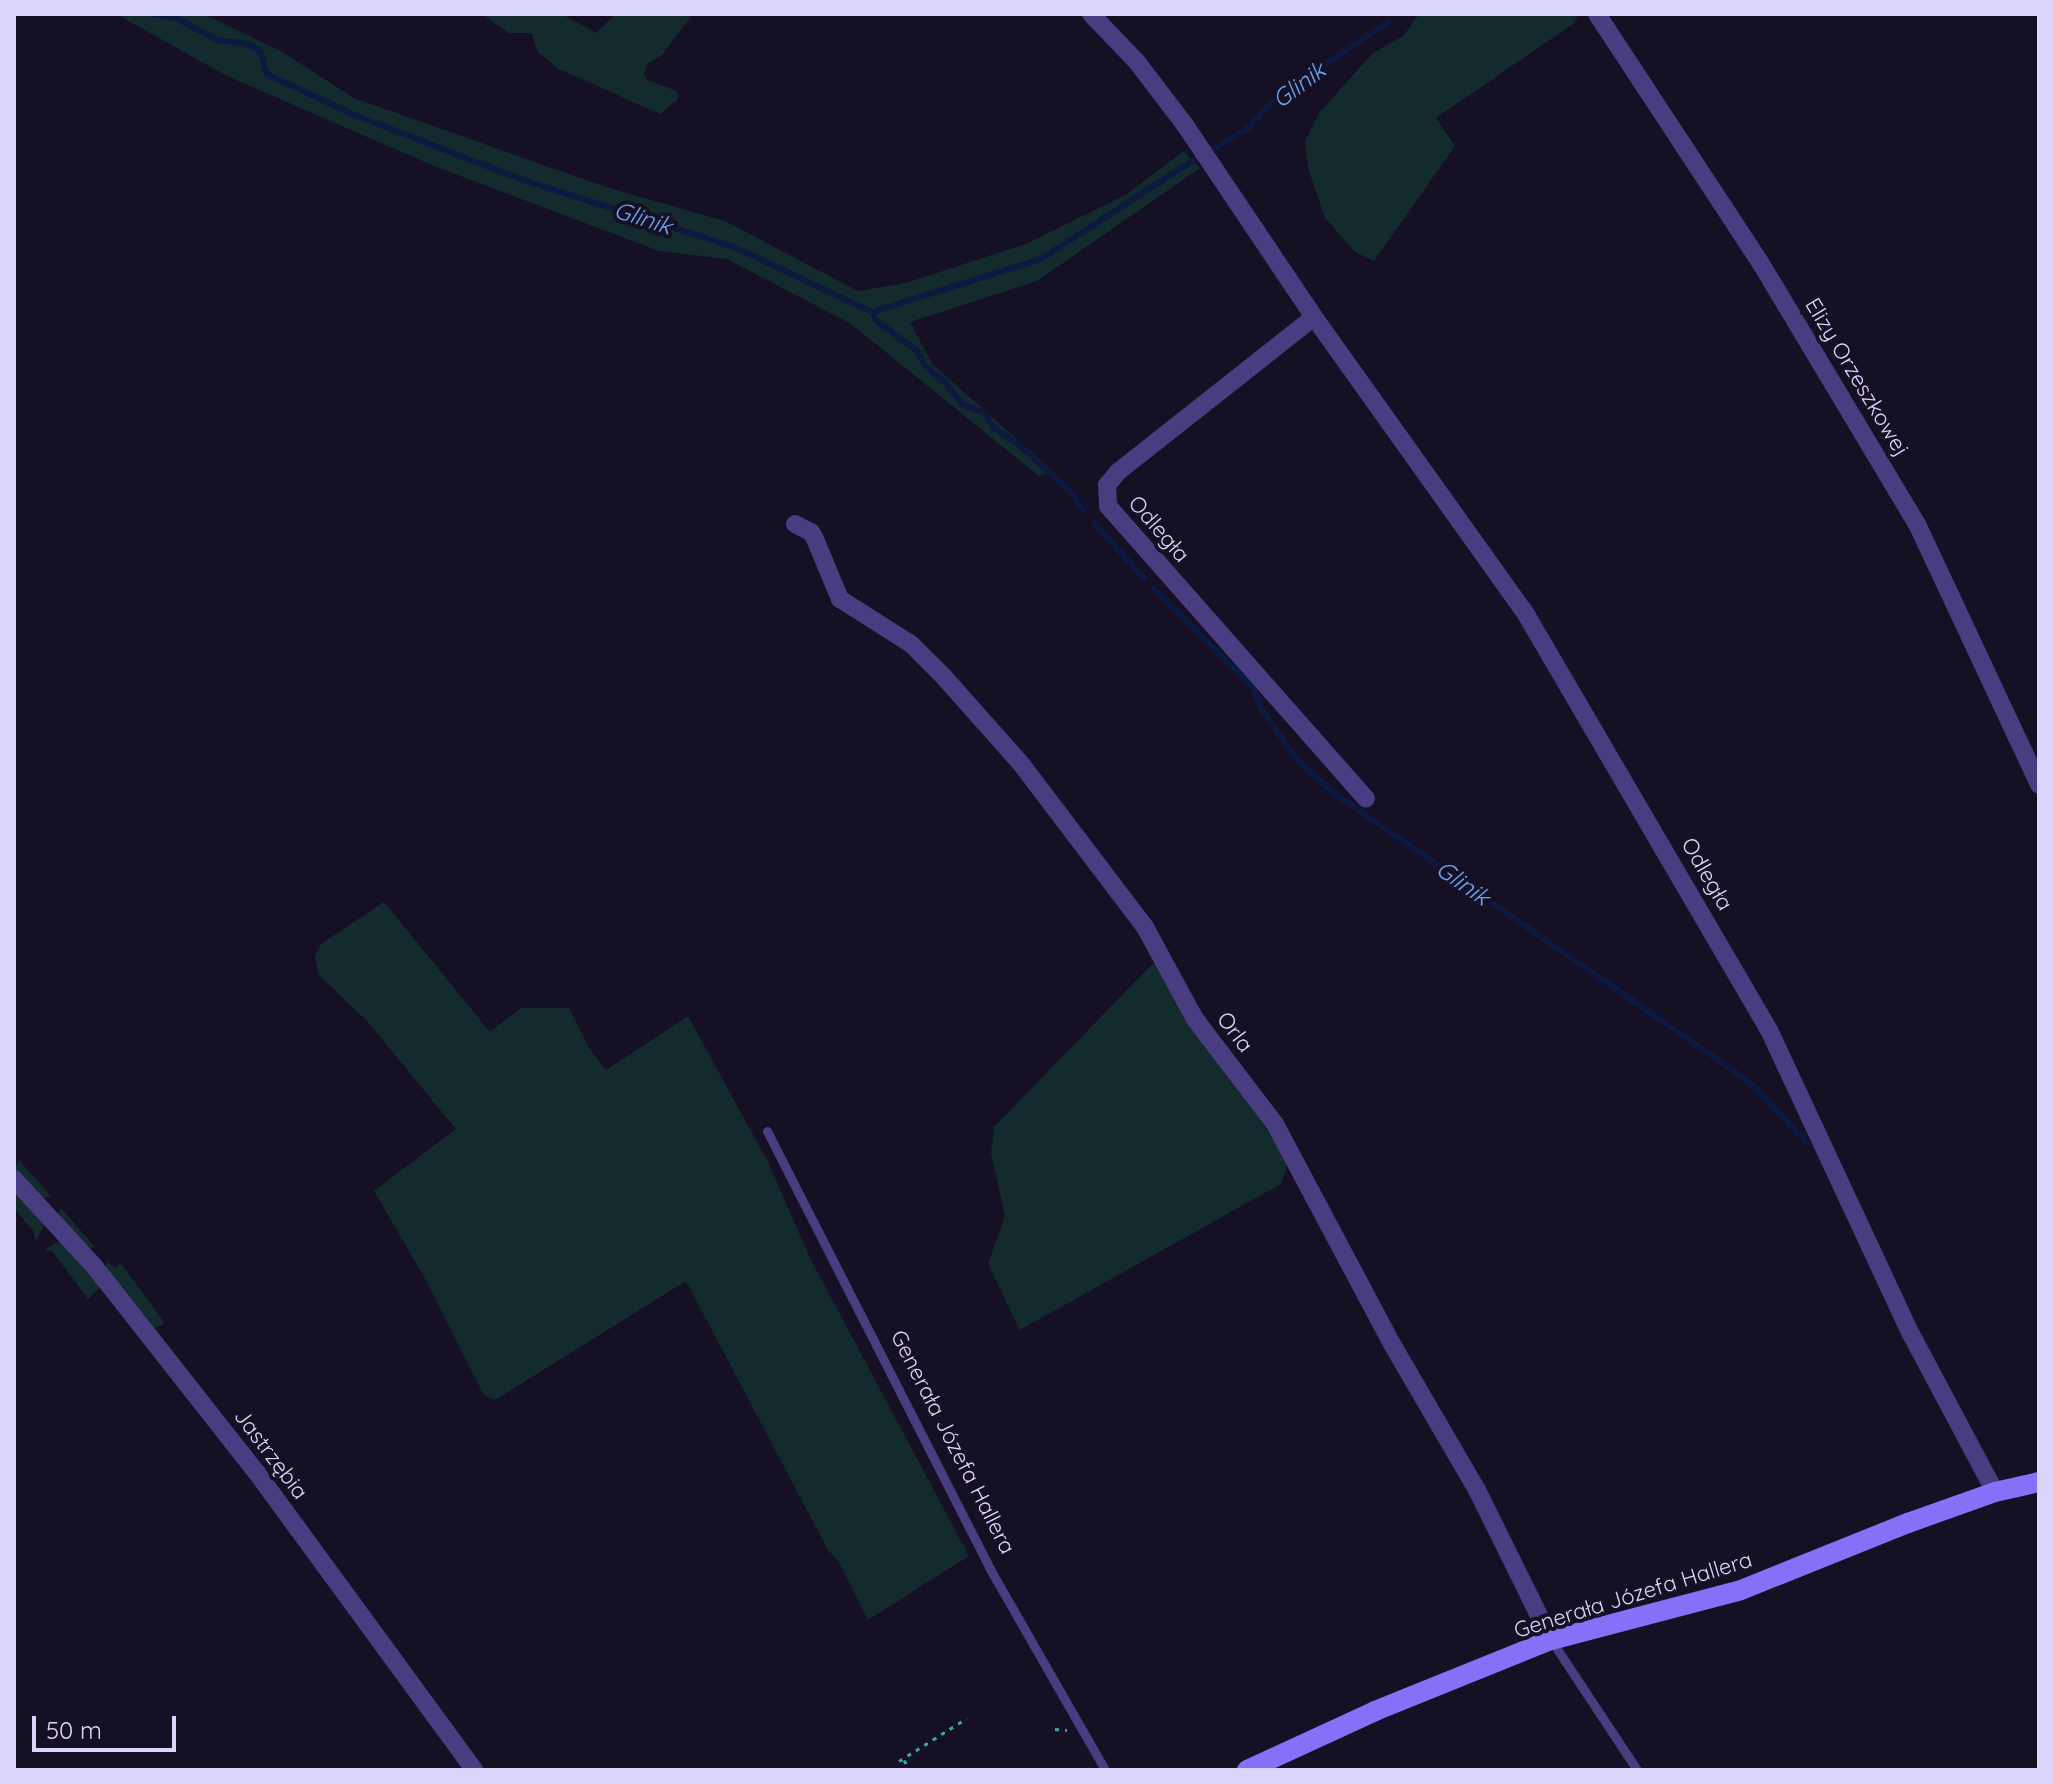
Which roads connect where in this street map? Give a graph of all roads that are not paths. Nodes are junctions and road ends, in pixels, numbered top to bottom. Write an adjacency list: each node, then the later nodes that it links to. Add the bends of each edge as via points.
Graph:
1 (1091, 14): 3 (street, Odległa, via 1137,62 1185,125)
2 (1597, 14): 5 (street, Elizy Orzeszkowej, via 1760,262 1917,524)
3 (1314, 317): 6 (street, Odległa, via 1118,472 1107,485 1108,506); 10 (street, Odległa, via 1527,616 1659,838 1769,1030 1911,1334)
4 (795, 524): 11 (street, Orla, via 811,532 840,599 911,644 944,677 1022,765 1145,927 1195,1019 1275,1124 1477,1490)
5 (2039, 785)
6 (1366, 799)
7 (767, 1131): 13 (lane, Generała Józefa Hallera, via 990,1569)
8 (14, 1179): 12 (street, Jastrzębia, via 94,1266 257,1473)
9 (2039, 1482): 10 (street, Generała Józefa Hallera)
10 (1995, 1492): 11 (street, Generała Józefa Hallera, via 1741,1590)
11 (1551, 1640): 14 (street, Generała Józefa Hallera); 15 (lane)
12 (474, 1770)
13 (1105, 1770)
14 (1247, 1770)
15 (1637, 1770)

